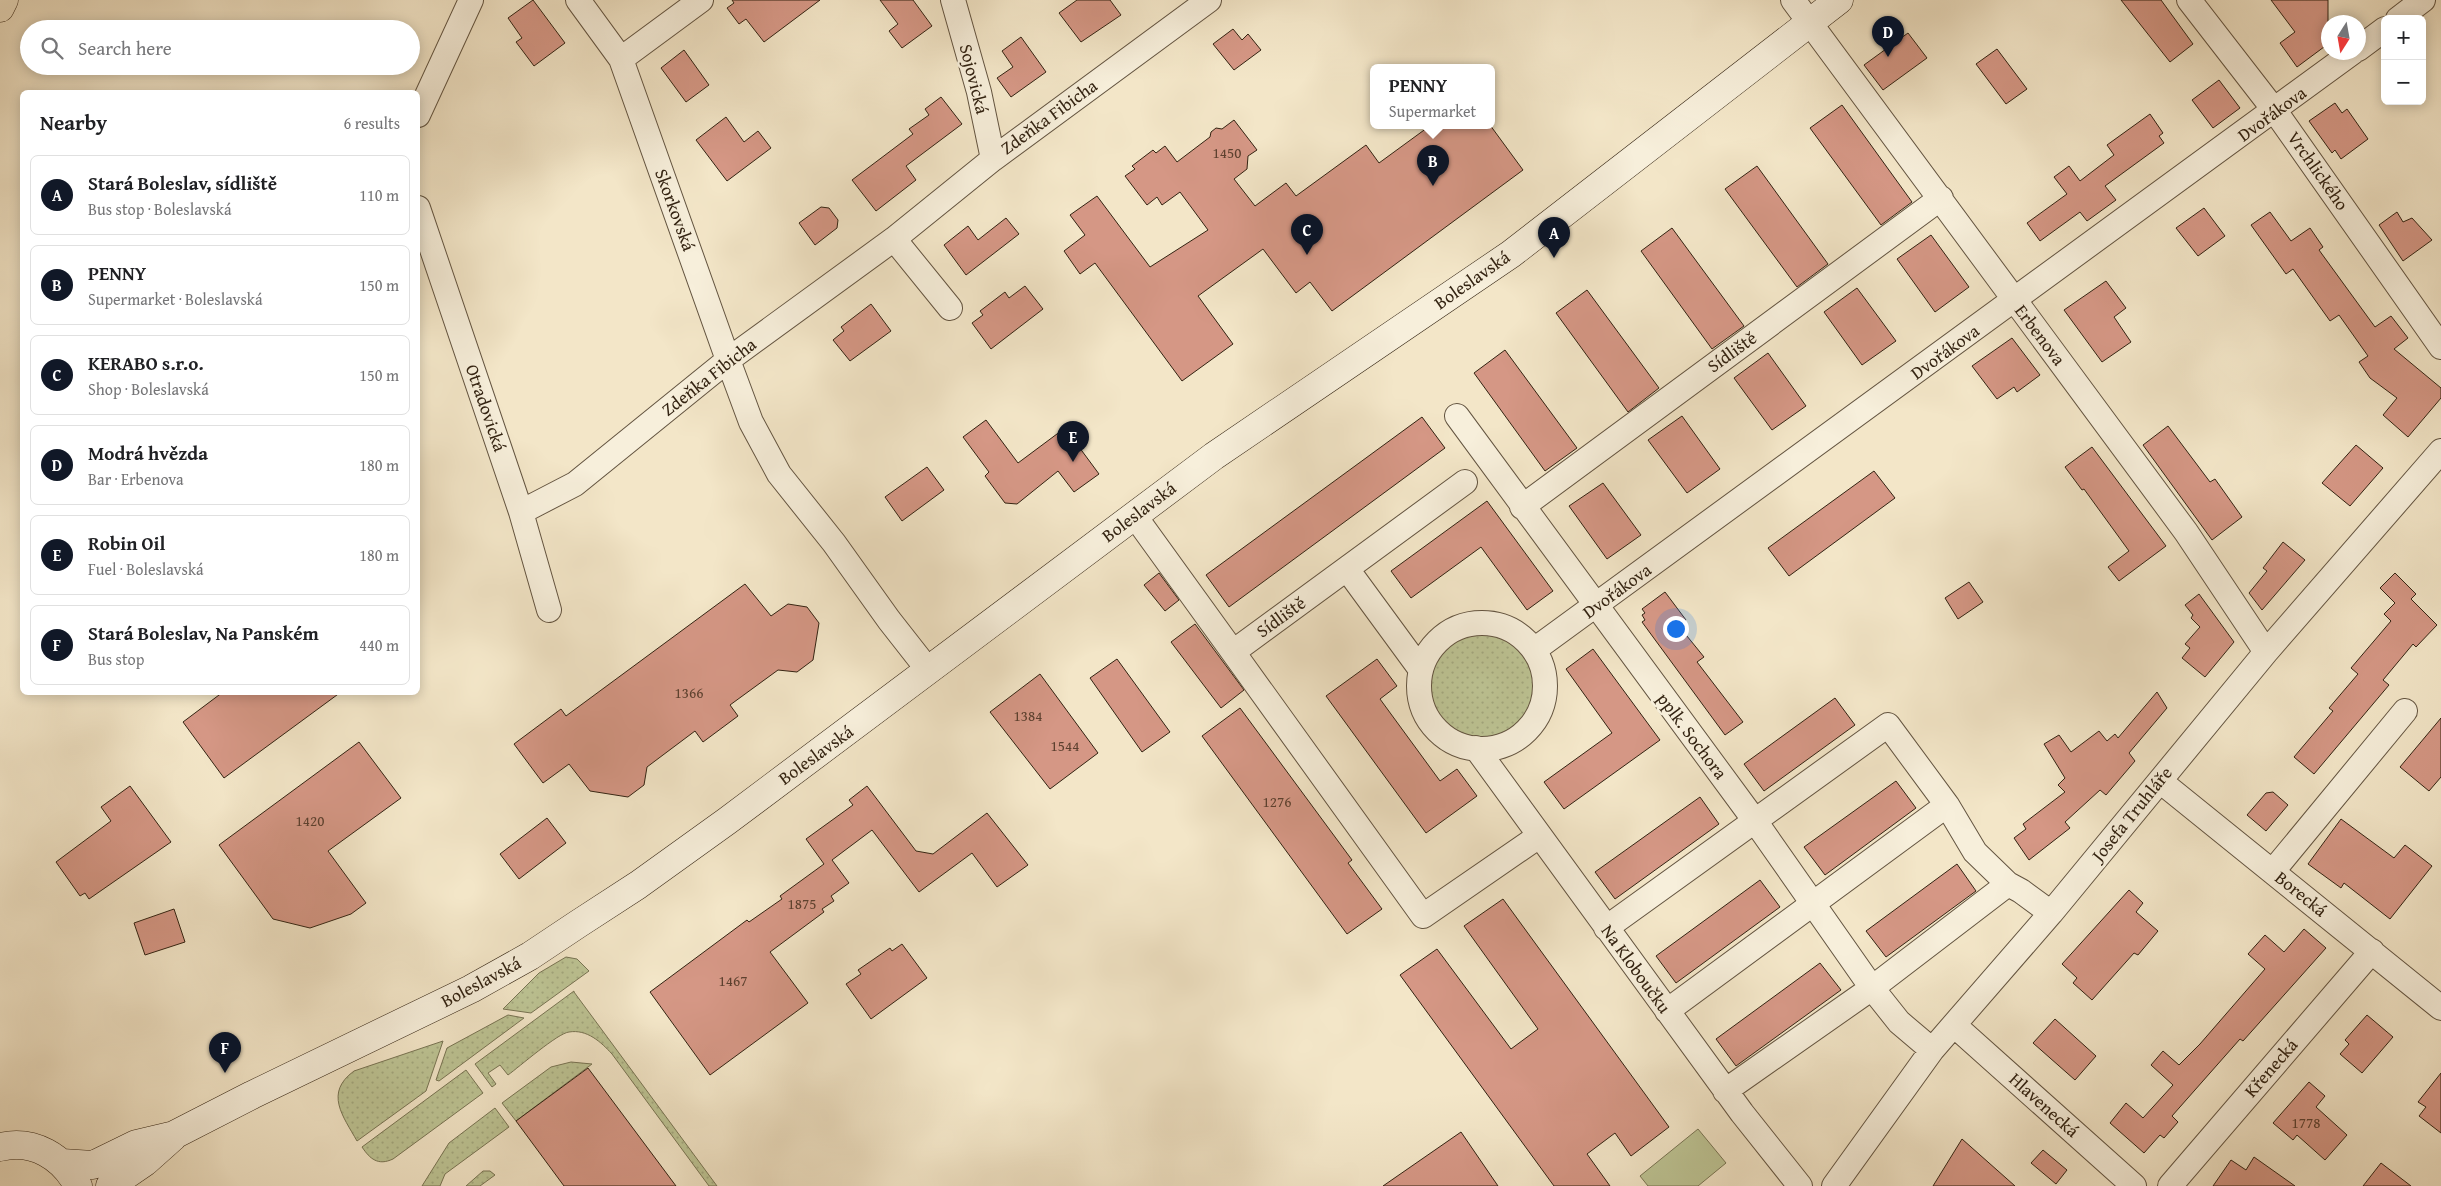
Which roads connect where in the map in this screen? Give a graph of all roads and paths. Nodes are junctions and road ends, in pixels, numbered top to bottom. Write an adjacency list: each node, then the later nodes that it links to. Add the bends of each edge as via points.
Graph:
1 (4, 0): 11 (highway)
2 (471, 0): 18 (street)
3 (578, 0): 16 (street, Skorkovská)
4 (701, 0): 16 (street)
5 (953, 0): 20 (street, Sojovická, via 979,92)
6 (1209, 0): 20 (street, Zdeňka Fibicha)
7 (1793, 0): 13 (street, Erbenova)
8 (1839, 0): 13 (main road, Boleslavská)
9 (2189, 0): 19 (street, Vrchlického)
10 (2423, 0): 12 (street)
11 (0, 8)
12 (2403, 15)
13 (1810, 22): 21 (street, Erbenova); 33 (main road, Boleslavská, via 1510,254 1252,429)
14 (2381, 32): 15 (street)
15 (2366, 43)
16 (621, 59): 27 (street, Skorkovská)
17 (2343, 60): 19 (street, Dvořákova)
18 (420, 111)
19 (2275, 111): 24 (street, Dvořákova); 26 (street, Vrchlického)
20 (992, 159): 23 (street, Zdeňka Fibicha)
21 (1941, 198): 24 (street, Erbenova); 31 (street, Sídliště)
22 (420, 214): 32 (street, Otradovická)
23 (894, 239): 25 (street); 27 (street, Zdeňka Fibicha)
24 (2015, 301): 35 (street, Dvořákova); 39 (street, Erbenova, via 2186,532)
25 (950, 308)
26 (2441, 347)
27 (728, 360): 32 (street, Zdeňka Fibicha, via 575,484); 41 (street, Skorkovská, via 751,422 779,474)
28 (1457, 416): 31 (street, pplk. Sochora)
29 (2441, 451): 39 (street, Josefa Truhláře)
30 (1465, 482): 34 (street, Sídliště)
31 (1522, 507): 35 (street, pplk. Sochora)
32 (521, 512): 36 (street, Otradovická)
33 (1134, 515): 38 (street); 41 (main road, Boleslavská)
34 (1347, 569): 38 (street, Sídliště); 40 (street)
35 (1596, 606): 37 (street, Dvořákova); 46 (street, pplk. Sochora)
36 (549, 610)
37 (1534, 650): 40 (street, via 1504,626 1491,623 1465,625 1452,630 1433,647); 43 (street, via 1544,674 1545,686 1544,700 1533,723 1514,740 1489,748)
38 (1233, 652): 47 (street, via 1423,916)
39 (2266, 652): 44 (street, Josefa Truhláře)
40 (1421, 670): 43 (street, via 1420,690 1427,716 1445,736 1456,743)
41 (929, 671): 60 (main road, Boleslavská, via 638,885 530,956)
42 (2405, 711): 48 (street)
43 (1476, 748): 47 (street, Na Kloboučku)
44 (2160, 781): 48 (street, Borecká); 51 (street, Josefa Truhláře)
45 (1947, 805): 46 (street, via 1888,725); 49 (street, via 1976,852); 50 (street)
46 (1755, 821): 50 (street, pplk. Sochora); 52 (street)
47 (1539, 836): 52 (street, Na Kloboučku)
48 (2273, 871): 53 (street, Borecká)
49 (2008, 884): 51 (street); 54 (street)
50 (1812, 905): 54 (street, pplk. Sochora); 56 (street)
51 (2051, 913): 57 (street, Josefa Truhláře)
52 (1606, 928): 56 (street, Na Kloboučku)
53 (2372, 951): 55 (street, Borecká); 68 (street, Křenecká)
54 (1872, 988): 58 (street, pplk. Sochora, via 1899,1022); 59 (street)
55 (2441, 1008)
56 (1667, 1011): 59 (street, Na Kloboučku)
57 (1954, 1025): 58 (street, Josefa Truhláře); 67 (street, Hlavenecká)
58 (1932, 1050): 66 (street, Josefa Truhláře)
59 (1725, 1091): 65 (street, Na Kloboučku)
60 (174, 1136): 62 (main road, via 136,1144 93,1165); 64 (main road, via 145,1162)
61 (0, 1147): 62 (main road, via 23,1145 37,1148)
62 (62, 1163): 63 (main road)
63 (78, 1186)
64 (110, 1186)
65 (1800, 1186)
66 (1834, 1186)
67 (2134, 1186)
68 (2170, 1186)

